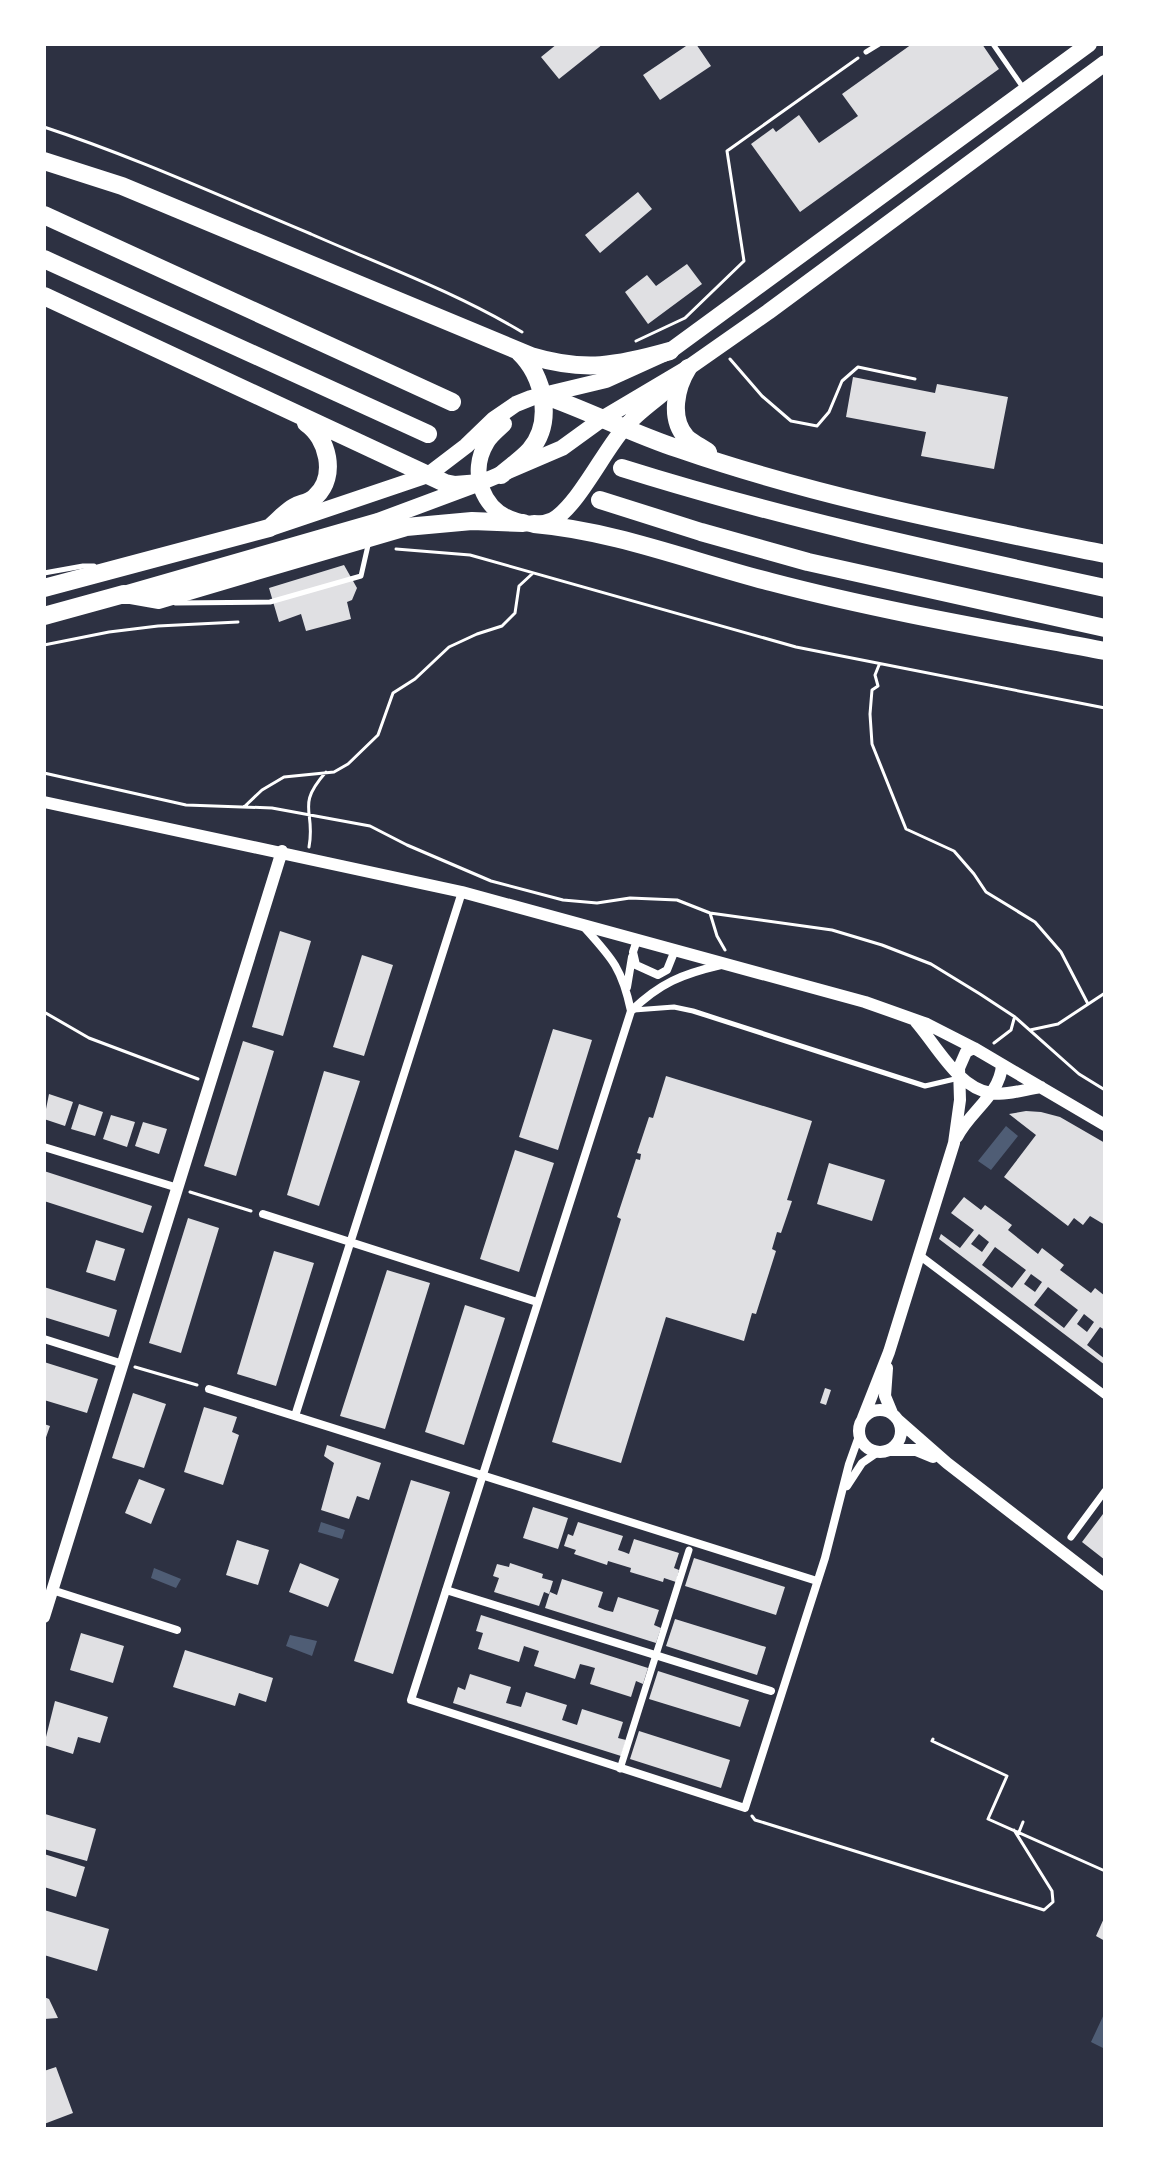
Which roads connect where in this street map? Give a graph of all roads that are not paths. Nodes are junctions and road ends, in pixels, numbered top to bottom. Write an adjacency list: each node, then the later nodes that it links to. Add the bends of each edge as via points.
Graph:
1 (879, 44): 4 (lane)
2 (993, 44): 6 (lane)
3 (1089, 44): 6 (highway)
4 (866, 52)
5 (1105, 63): 13 (highway)
6 (1025, 91): 12 (highway)
7 (44, 161): 11 (highway, via 122,186)
8 (44, 215): 15 (highway)
9 (44, 259): 19 (highway)
10 (44, 296): 16 (highway)
11 (521, 342): 12 (highway, via 555,364 588,367); 14 (highway, via 534,370)
12 (670, 351): 14 (highway, via 606,380)
13 (688, 368): 17 (highway); 18 (highway); 20 (highway, via 677,387 681,430)
14 (537, 396): 17 (highway); 22 (highway, via 494,419); 23 (highway, via 542,422 533,446); 24 (highway, via 488,440 479,463)
15 (452, 402)
16 (290, 412): 22 (highway); 27 (highway, via 320,436 327,475 315,497)
17 (602, 419): 18 (highway); 23 (highway, via 562,448)
18 (623, 428): 20 (highway); 26 (highway, via 571,503 556,518)
19 (428, 434)
20 (727, 464): 29 (highway, via 931,518)
21 (622, 468): 33 (highway, via 863,535)
22 (428, 475): 24 (highway, via 455,485); 27 (highway)
23 (501, 475): 24 (highway)
24 (480, 483): 26 (highway, via 494,510); 34 (highway, via 378,521)
25 (600, 500): 37 (highway, via 808,562)
26 (529, 524): 28 (highway, via 439,522 406,527); 38 (highway, via 611,537 905,614)
27 (269, 528): 30 (highway)
28 (368, 544): 35 (highway); 35 (lane, via 361,576 270,602)
29 (1105, 554)
30 (123, 568): 31 (lane, via 83,566); 32 (highway)
31 (44, 573)
32 (44, 588)
33 (1105, 588)
34 (124, 594): 35 (highway); 36 (highway)
35 (158, 600)
36 (44, 616)
37 (1105, 628)
38 (1105, 651)
39 (44, 802): 40 (street)
40 (282, 851): 41 (street); 59 (street)
41 (462, 892): 42 (street); 61 (street)
42 (581, 924): 43 (street); 48 (street, via 614,960)
43 (635, 946): 44 (street); 46 (street, via 636,965 658,975); 48 (street)
44 (675, 950): 45 (street); 46 (street)
45 (730, 964): 47 (street); 50 (street)
46 (668, 968): 47 (street)
47 (658, 987): 49 (street)
48 (626, 988): 49 (street)
49 (631, 1011): 53 (lane, via 693,1011 925,1086); 63 (street)
50 (914, 1020): 51 (street); 53 (street)
51 (979, 1051): 52 (street); 53 (street, via 966,1052)
52 (1002, 1065): 54 (street); 55 (street, via 1002,1076)
53 (960, 1078): 55 (street); 57 (street)
54 (1041, 1087): 55 (street); 56 (street)
55 (991, 1093): 57 (street)
56 (1105, 1125)
57 (954, 1143): 62 (street)
58 (44, 1147): 59 (street)
59 (178, 1188): 66 (street)
60 (263, 1214): 61 (street)
61 (351, 1243): 63 (street); 69 (street)
62 (919, 1255): 65 (street); 68 (street)
63 (537, 1302): 75 (street)
64 (44, 1339): 66 (street)
65 (889, 1352): 70 (street, via 885,1396); 71 (street)
66 (123, 1364): 82 (street)
67 (209, 1389): 69 (street)
68 (1105, 1395)
69 (295, 1416): 75 (street)
70 (895, 1416): 71 (street, via 874,1411); 73 (street, via 901,1434); 74 (street)
71 (863, 1418): 72 (street)
72 (859, 1436): 73 (street, via 866,1447); 77 (street)
73 (884, 1451): 74 (street, via 916,1450); 77 (street, via 862,1463)
74 (947, 1463): 81 (street)
75 (483, 1476): 80 (street); 83 (street)
76 (1105, 1491): 78 (street)
77 (843, 1494): 80 (street)
78 (1071, 1537)
79 (689, 1550): 86 (street)
80 (817, 1581): 88 (street, via 745,1808)
81 (1105, 1585)
82 (52, 1590): 84 (street); 85 (street)
83 (446, 1590): 86 (street); 88 (street, via 411,1700)
84 (44, 1617)
85 (177, 1630)
86 (657, 1655): 87 (street); 88 (street)
87 (771, 1691)
88 (620, 1769)

